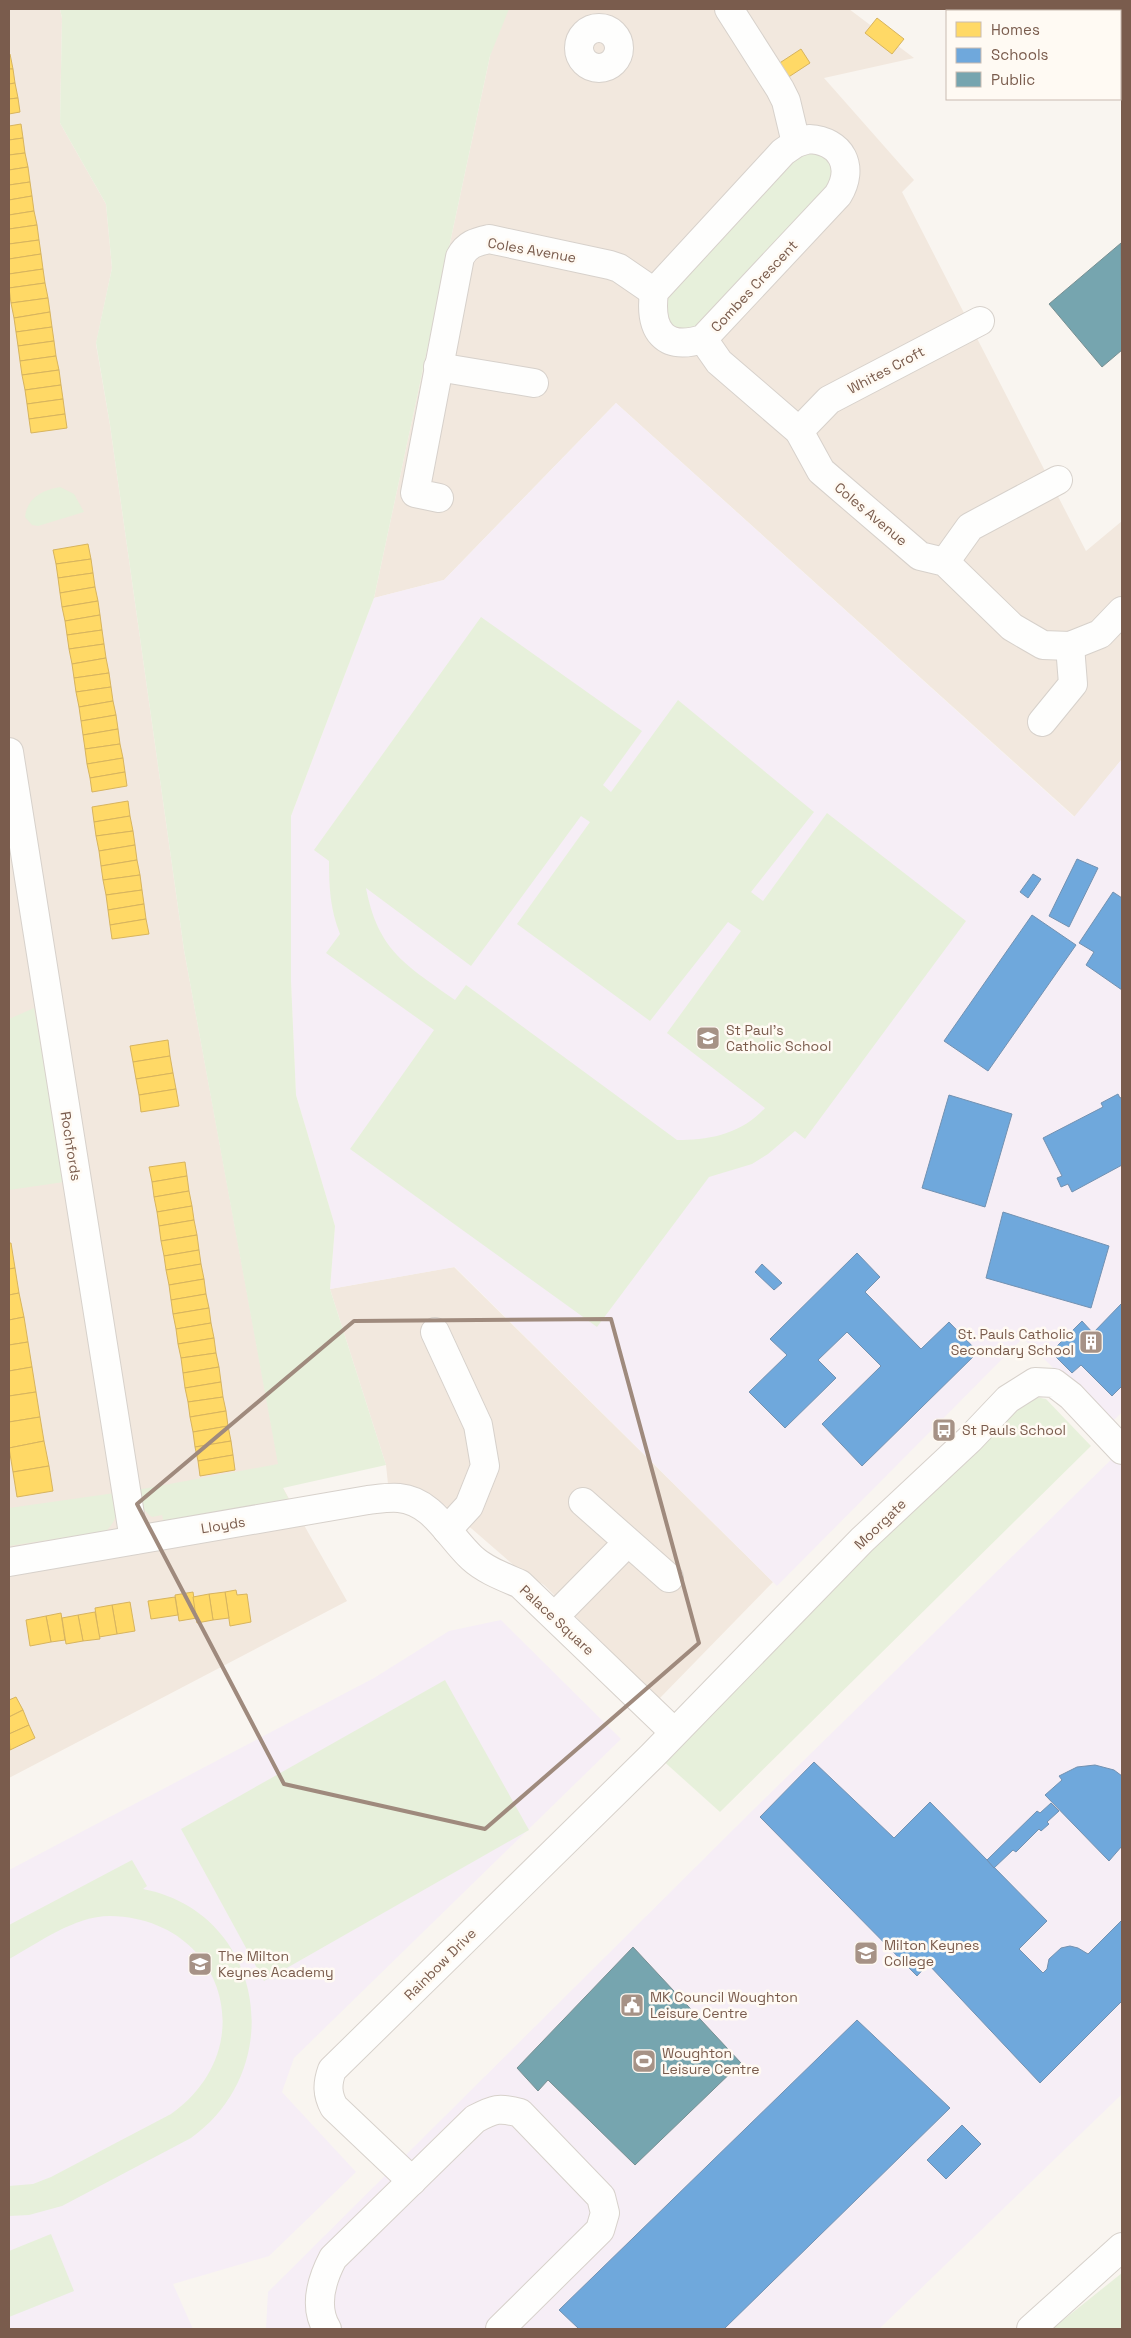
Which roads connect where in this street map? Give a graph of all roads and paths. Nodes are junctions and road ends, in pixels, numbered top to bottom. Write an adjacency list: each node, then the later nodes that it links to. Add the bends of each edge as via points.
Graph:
1 (729, 9): 2 (street, via 780,88)
2 (796, 142): 3 (street, via 783,152); 5 (street, Combes Crescent, via 809,139 831,144 844,161 844,185)
3 (654, 292): 5 (street, Combes Crescent, via 652,308 662,334 678,344); 6 (street, Coles Avenue, via 610,265 489,239 476,242 460,257)
4 (980, 321): 8 (street, Whites Croft, via 830,400)
5 (704, 339): 8 (street, Coles Avenue, via 720,362)
6 (438, 367): 7 (street); 10 (street, Coles Avenue, via 414,493)
7 (534, 382)
8 (799, 431): 11 (street, Coles Avenue, via 821,471 920,556)
9 (1058, 480): 11 (street, via 970,527)
10 (439, 498)
11 (944, 562): 13 (street, Coles Avenue, via 1012,627 1043,644)
12 (1122, 611): 13 (street, Coles Avenue, via 1100,634)
13 (1070, 646): 14 (street, via 1073,684)
14 (1042, 722)
15 (9, 752): 20 (street, Rochfords)
16 (435, 1332): 19 (street, via 478,1425 485,1466 469,1506)
17 (1122, 1450): 25 (street, Moorgate, via 1071,1396 1054,1383 1035,1382 1028,1386 1008,1399 862,1540)
18 (582, 1502): 21 (street)
19 (440, 1523): 20 (street, Lloyds, via 417,1502 398,1498 368,1500); 24 (street, Palace Square, via 472,1558 498,1575 520,1584)
20 (134, 1540): 22 (street, Lloyds)
21 (627, 1543): 23 (street); 24 (street)
22 (9, 1562)
23 (669, 1578)
24 (555, 1616): 25 (street, Palace Square)
25 (674, 1732): 26 (street, Moorgate)
26 (652, 1756): 27 (street, Rainbow Drive, via 332,2070 327,2084 334,2107)
27 (412, 2181): 29 (street, via 334,2258 323,2276 320,2301); 30 (street, via 475,2119 502,2108 520,2113 601,2197 605,2213 600,2230)
28 (1122, 2247): 31 (street)
29 (327, 2329)
30 (500, 2329)
31 (1031, 2329)

